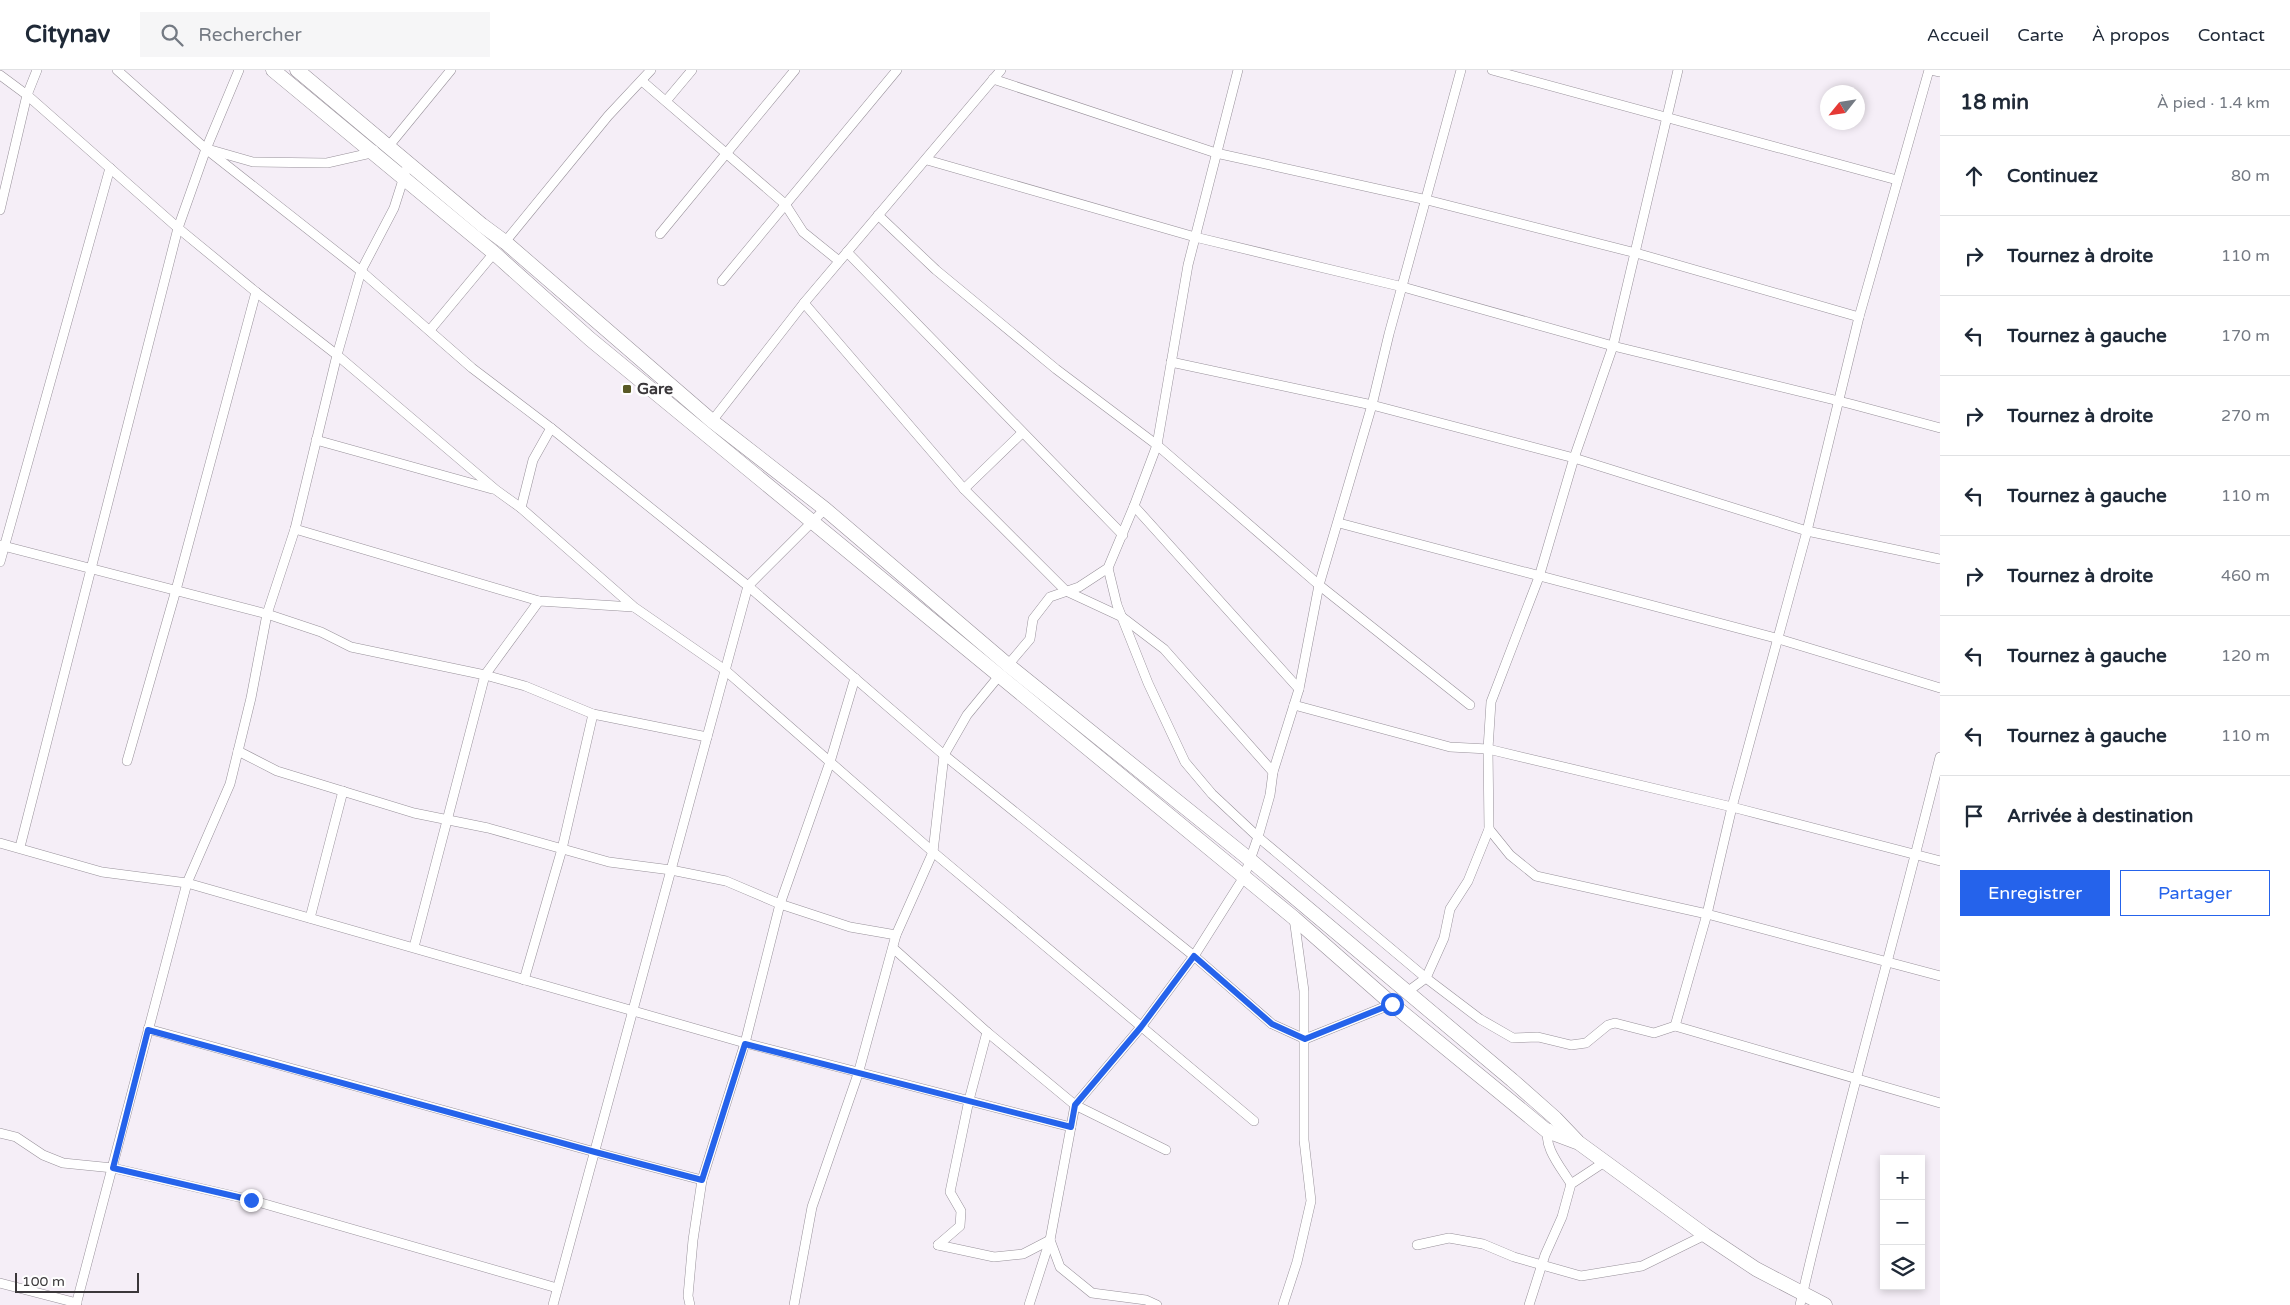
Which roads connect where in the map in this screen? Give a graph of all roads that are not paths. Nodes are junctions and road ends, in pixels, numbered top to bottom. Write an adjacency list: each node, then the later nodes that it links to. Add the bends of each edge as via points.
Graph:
1 (37, 70): 21 (street)
2 (117, 70): 25 (street)
3 (239, 70): 25 (street)
4 (273, 70): 26 (main road)
5 (297, 70): 24 (main road)
6 (451, 70): 24 (street)
7 (651, 70): 20 (street)
8 (692, 70): 22 (street)
9 (795, 70): 27 (street)
10 (897, 70): 35 (street)
11 (1001, 70): 19 (street)
12 (1238, 70): 28 (street)
13 (1461, 70): 34 (street)
14 (1492, 70): 23 (street)
15 (1678, 70): 23 (street)
16 (1930, 70): 17 (street); 33 (street)
17 (1940, 72)
18 (0, 75): 21 (street)
19 (993, 79): 28 (street); 29 (street)
20 (642, 81): 22 (street); 41 (street, via 608,116)
21 (27, 95): 31 (street); 36 (street)
22 (666, 101): 27 (street)
23 (1667, 118): 33 (street); 44 (street)
24 (386, 145): 26 (street); 30 (main road)
25 (206, 149): 26 (street, via 253,162 327,163); 38 (street); 46 (street)
26 (371, 153): 32 (main road)
27 (725, 153): 35 (street); 39 (street)
28 (1216, 153): 34 (street); 40 (street)
29 (927, 160): 37 (street); 40 (street)
30 (408, 164): 32 (street); 41 (main road)
31 (110, 168): 38 (street); 76 (street)
32 (402, 179): 43 (main road); 46 (street, via 394,208)
33 (1897, 180): 51 (street)
34 (1427, 200): 44 (street); 48 (street)
35 (785, 204): 45 (street, via 803,232); 47 (street)
36 (0, 210)
37 (878, 215): 42 (street); 64 (street, via 936,270 1056,369)
38 (178, 228): 49 (street); 80 (street)
39 (660, 234)
40 (1195, 237): 48 (street); 55 (street)
41 (505, 242): 58 (main road)
42 (847, 252): 45 (street); 62 (street)
43 (494, 253): 52 (street); 61 (main road, via 590,339)
44 (1636, 253): 51 (street); 53 (street)
45 (839, 261): 50 (street)
46 (361, 270): 52 (street); 54 (street)
47 (722, 281)
48 (1403, 287): 53 (street); 57 (street)
49 (256, 292): 54 (street); 84 (street)
50 (804, 303): 58 (street); 66 (street)
51 (1859, 316): 56 (street)
52 (430, 330): 59 (street, via 472,368)
53 (1613, 346): 56 (street); 65 (street)
54 (337, 355): 63 (street); 67 (street)
55 (1171, 362): 57 (street); 64 (street)
56 (1839, 401): 60 (street); 74 (street)
57 (1372, 405): 65 (street); 72 (street)
58 (712, 421): 61 (main road); 70 (main road)
59 (551, 428): 69 (street, via 533,460); 83 (street)
60 (1940, 428)
61 (703, 433): 71 (main road)
62 (1022, 433): 66 (street); 75 (street)
63 (316, 440): 67 (street); 73 (street)
64 (1156, 445): 68 (street); 82 (street)
65 (1574, 458): 74 (street); 81 (street)
66 (964, 489): 85 (street)
67 (496, 490): 69 (street)
68 (1134, 506): 75 (street); 97 (street)
69 (520, 508): 87 (street)
70 (825, 509): 71 (street); 91 (main road)
71 (814, 522): 83 (street); 94 (main road)
72 (1339, 523): 81 (street); 82 (street)
73 (294, 529): 86 (street); 88 (street)
74 (1807, 531): 77 (street); 90 (street)
75 (1123, 535): 79 (street)
76 (2, 545): 78 (street); 80 (street)
77 (1940, 558)
78 (0, 562)
79 (1108, 568): 85 (street, via 1079,588); 89 (street)
80 (91, 569): 84 (street); 115 (street)
81 (1539, 577): 90 (street); 102 (street, via 1491,702)
82 (1319, 585): 97 (street); 99 (street)
83 (748, 586): 92 (street); 95 (street)
84 (176, 590): 88 (street); 106 (street)
85 (1066, 591): 89 (street); 91 (street, via 1050,597 1033,619 1030,639)
86 (539, 601): 87 (street); 93 (street)
87 (634, 607): 92 (street)
88 (267, 614): 93 (street, via 321,632 351,647); 103 (street)
89 (1122, 617): 108 (street, via 1164,649); 113 (street, via 1185,762 1212,794)
90 (1779, 639): 96 (street); 110 (street)
91 (1008, 665): 119 (main road)
92 (725, 670): 101 (street); 107 (street)
93 (485, 675): 100 (street, via 525,686); 111 (street)
94 (998, 676): 104 (street, via 967,715); 122 (main road)
95 (855, 678): 104 (street); 107 (street)
96 (1940, 688)
97 (1299, 689): 98 (street)
98 (1294, 705): 102 (street, via 1450,747); 108 (street)
99 (1470, 705)
100 (593, 714): 101 (street); 116 (street)
101 (707, 737): 121 (street)
102 (1488, 749): 110 (street); 112 (street)
103 (238, 751): 109 (street, via 277,771); 123 (street, via 230,784)
104 (944, 756): 117 (street); 131 (street)
105 (1940, 757): 118 (street)
106 (127, 761)
107 (830, 762): 117 (street); 124 (street)
108 (1273, 772): 113 (street)
109 (343, 791): 111 (street); 126 (street)
110 (1732, 807): 118 (street); 125 (street)
111 (448, 820): 116 (street); 129 (street)
112 (1489, 829): 125 (street, via 1510,855 1536,876); 134 (street, via 1468,881 1450,909 1444,938)
113 (1258, 837): 119 (street); 134 (street)
114 (0, 843): 115 (street)
115 (20, 847): 123 (street, via 102,872)
116 (562, 849): 121 (street, via 609,862); 135 (street)
117 (933, 852): 128 (street); 140 (street)
118 (1916, 854): 120 (street); 132 (street)
119 (1249, 859): 122 (street); 136 (main road)
120 (1940, 861)
121 (671, 870): 124 (street, via 726,881); 138 (street)
122 (1244, 877): 127 (main road); 131 (street)
123 (187, 883): 126 (street); 141 (street)
124 (780, 904): 128 (street, via 850,927); 144 (street)
125 (1707, 914): 132 (street); 139 (street)
126 (310, 918): 129 (street)
127 (1294, 918): 137 (main road); 143 (street, via 1304,991)
128 (896, 935): 130 (street)
129 (414, 947): 135 (street)
130 (893, 948): 142 (street); 145 (street)
131 (1194, 956): 140 (street); 143 (street, via 1272,1024)
132 (1888, 960): 133 (street); 146 (street)
133 (1940, 976)
134 (1426, 978): 136 (street); 139 (street, via 1513,1038 1538,1037 1570,1045 1586,1043 1615,1023 1654,1033)
135 (524, 980): 138 (street)
136 (1407, 992): 150 (main road)
137 (1392, 1004): 143 (street); 153 (main road)
138 (634, 1012): 144 (street); 157 (street)
139 (1675, 1026): 146 (street)
140 (1141, 1027): 149 (street); 151 (street)
141 (148, 1030): 157 (street); 159 (street)
142 (986, 1032): 147 (street); 149 (street)
143 (1305, 1039): 175 (street, via 1304,1140 1311,1201)
144 (745, 1044): 145 (street); 160 (street)
145 (858, 1074): 147 (street); 172 (street, via 812,1207)
146 (1855, 1079): 148 (street); 168 (street)
147 (969, 1100): 152 (street); 163 (street, via 950,1192 961,1211 960,1226 938,1244 994,1257 1023,1254)
148 (1940, 1103)
149 (1075, 1105): 152 (street); 156 (street)
150 (1555, 1118): 153 (street); 155 (main road)
151 (1254, 1121)
152 (1071, 1127): 163 (street)
153 (1547, 1130): 155 (main road); 161 (street, via 1548,1144)
154 (0, 1133): 159 (street, via 16,1137 43,1155 63,1163)
155 (1579, 1143): 158 (main road)
156 (1166, 1150)
157 (595, 1152): 160 (street); 167 (street)
158 (1606, 1161): 161 (street); 162 (main road)
159 (113, 1168): 167 (street, via 251,1200); 169 (street)
160 (702, 1180): 171 (street, via 693,1240)
161 (1571, 1184): 165 (street, via 1562,1217)
162 (1705, 1234): 165 (street, via 1642,1266 1581,1276); 168 (main road)
163 (1050, 1240): 173 (street); 174 (street, via 1060,1267 1092,1293 1146,1300)
164 (1417, 1245): 165 (street, via 1449,1238 1483,1244)
165 (1541, 1265): 176 (street)
166 (0, 1283): 169 (street)
167 (557, 1288): 170 (street)
168 (1801, 1300): 177 (main road)
169 (76, 1304)
170 (553, 1305)
171 (690, 1305)
172 (794, 1305)
173 (1029, 1305)
174 (1157, 1305)
175 (1283, 1305)
176 (1529, 1305)
177 (1825, 1305)

